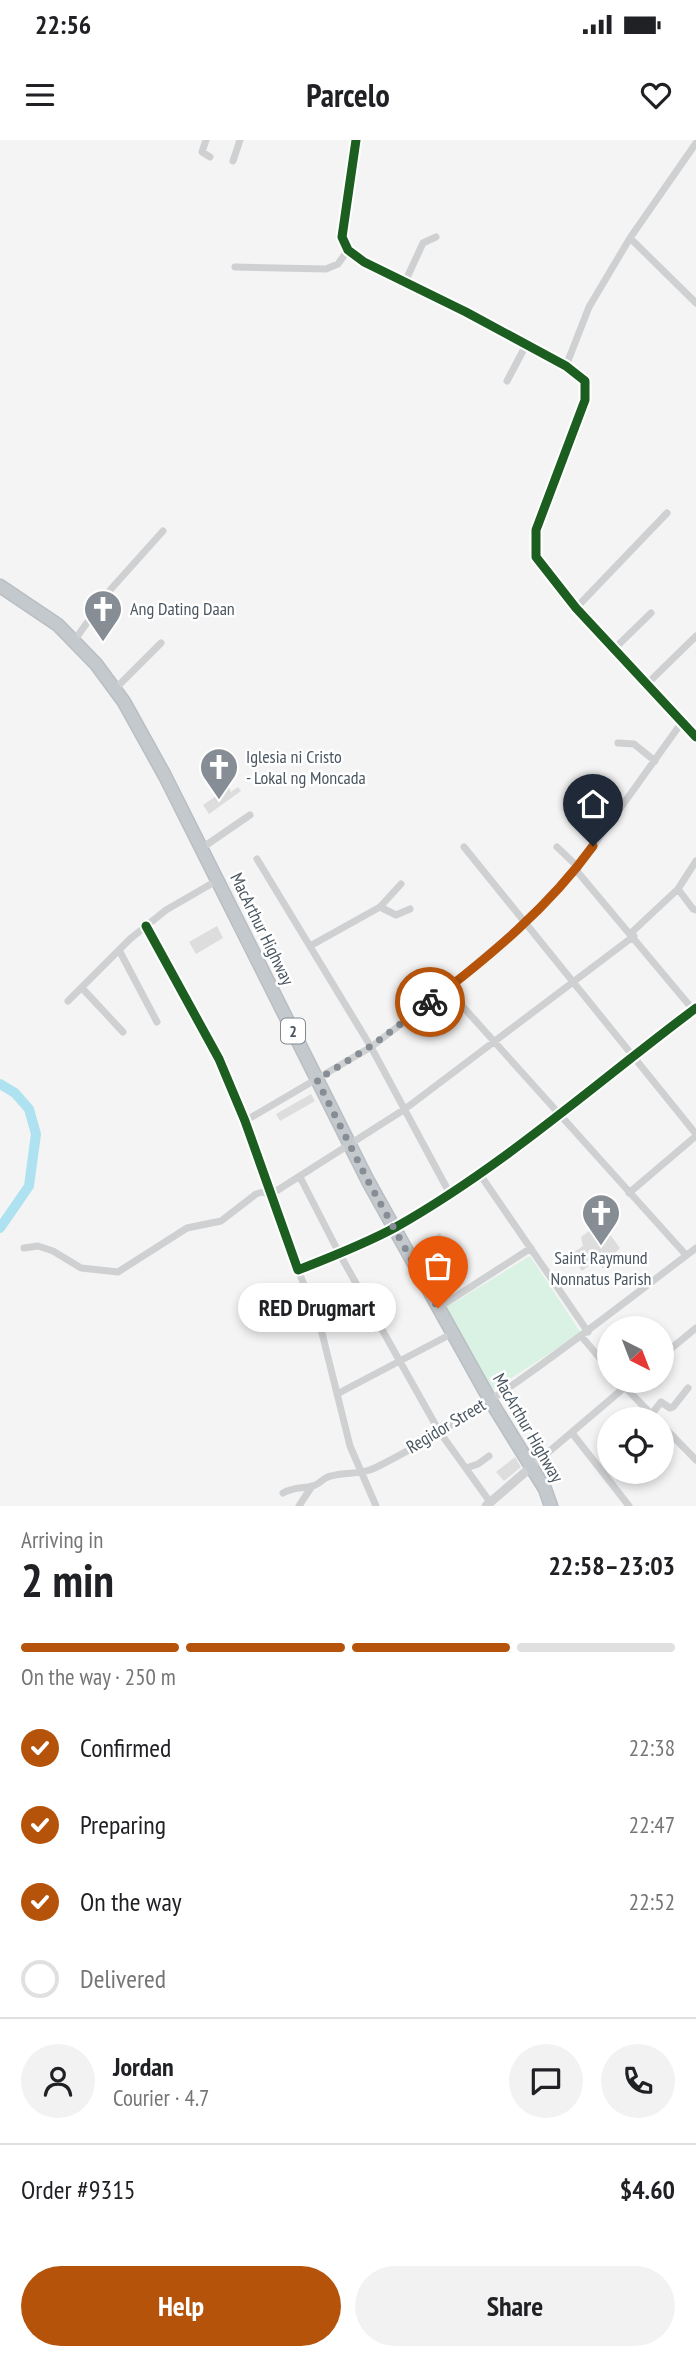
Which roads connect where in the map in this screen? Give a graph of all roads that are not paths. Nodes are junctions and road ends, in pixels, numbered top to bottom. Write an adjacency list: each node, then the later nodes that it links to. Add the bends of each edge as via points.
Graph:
1 (206, 140): 5 (street, via 202,152)
2 (240, 140): 6 (street)
3 (356, 140): 9 (street, via 342,237)
4 (696, 144): 8 (street)
5 (210, 158)
6 (233, 162)
7 (436, 237): 11 (street, via 423,243)
8 (630, 238): 12 (street); 14 (street, via 589,307)
9 (348, 250): 10 (street, via 338,264 326,270); 11 (street)
10 (235, 267)
11 (405, 282): 13 (street)
12 (696, 303)
13 (526, 345): 14 (street); 15 (street)
14 (566, 366): 19 (street, via 582,377 586,392 536,530 535,549 540,564)
15 (507, 382)
16 (667, 513): 19 (street)
17 (163, 531): 22 (street, via 111,589)
18 (0, 586): 22 (highway, MacArthur Highway / 2, via 40,611)
19 (576, 608): 24 (street)
20 (651, 613): 24 (street)
21 (696, 636): 25 (street)
22 (74, 641): 26 (highway, MacArthur Highway / 2)
23 (161, 643): 26 (street)
24 (614, 649): 25 (street)
25 (647, 684): 27 (street)
26 (115, 689): 33 (highway, MacArthur Highway / 2)
27 (682, 722): 28 (street); 30 (street)
28 (696, 737)
29 (618, 743): 30 (street, via 634,744)
30 (654, 761): 37 (street)
31 (250, 815): 33 (street)
32 (464, 847): 44 (street)
33 (202, 848): 38 (highway, MacArthur Highway / 2)
34 (556, 848): 37 (street)
35 (257, 859): 47 (street)
36 (696, 861): 40 (street)
37 (577, 869): 44 (street); 46 (street)
38 (218, 880): 45 (street); 59 (highway, MacArthur Highway / 2)
39 (401, 884): 41 (street)
40 (678, 889): 43 (street); 46 (street)
41 (380, 907): 42 (street, via 396,915); 47 (street)
42 (410, 909)
43 (696, 910)
44 (527, 921): 49 (street); 51 (street)
45 (146, 926): 48 (street); 62 (street, via 219,1059)
46 (633, 935): 49 (street); 53 (street)
47 (310, 946): 57 (street)
48 (119, 950): 50 (street); 54 (street)
49 (573, 982): 56 (street); 58 (street)
50 (82, 988): 52 (street); 55 (street)
51 (447, 989): 56 (street); 57 (street)
52 (68, 1001)
53 (695, 1010): 58 (street)
54 (157, 1022)
55 (123, 1032)
56 (495, 1043): 60 (street); 61 (street)
57 (371, 1046): 59 (street); 60 (street)
58 (633, 1057): 61 (street); 63 (street)
59 (317, 1080): 62 (street); 64 (highway, MacArthur Highway / 2)
60 (405, 1109): 64 (street); 68 (street)
61 (558, 1116): 65 (street); 67 (street)
62 (246, 1121): 69 (street)
63 (696, 1135): 67 (street)
64 (350, 1145): 66 (street); 70 (highway, MacArthur Highway / 2)
65 (479, 1173): 68 (street); 72 (street)
66 (300, 1177): 69 (street); 74 (street)
67 (629, 1193): 75 (street)
68 (450, 1194): 70 (street)
69 (270, 1195): 71 (street, via 256,1194 221,1221 187,1228 118,1272 81,1268 38,1246); 76 (street)
70 (394, 1228): 74 (street); 77 (highway, MacArthur Highway / 2)
71 (24, 1248)
72 (531, 1248): 77 (street); 80 (street)
73 (696, 1248): 75 (street, Regidor Street)
74 (339, 1253): 76 (street); 83 (street)
75 (686, 1255): 80 (street, Regidor Street)
76 (298, 1270): 87 (street, via 319,1321)
77 (438, 1308): 79 (highway, MacArthur Highway / 2)
78 (696, 1328): 81 (street)
79 (453, 1334): 83 (street); 88 (highway, MacArthur Highway / 2)
80 (585, 1335): 82 (street); 88 (street, Regidor Street)
81 (674, 1346)
82 (597, 1352)
83 (399, 1362): 87 (street); 91 (street)
84 (688, 1388): 90 (street)
85 (613, 1393): 92 (street)
86 (631, 1393): 89 (street)
87 (337, 1394): 98 (street)
88 (490, 1400): 91 (street, Regidor Street); 96 (highway, MacArthur Highway / 2)
89 (644, 1407)
90 (673, 1407)
91 (439, 1431): 97 (street); 98 (street, Regidor Street)
92 (572, 1433): 96 (street); 105 (street)
93 (674, 1437): 95 (street)
94 (489, 1456): 97 (street)
95 (696, 1460)
96 (530, 1467): 101 (street); 104 (highway, MacArthur Highway / 2)
97 (466, 1468): 101 (street)
98 (360, 1475): 99 (street, via 328,1476); 103 (street)
99 (313, 1486): 100 (street, via 296,1486); 102 (street)
100 (283, 1493)
101 (488, 1504)
102 (299, 1506)
103 (376, 1506)
104 (551, 1506)
105 (629, 1506)

